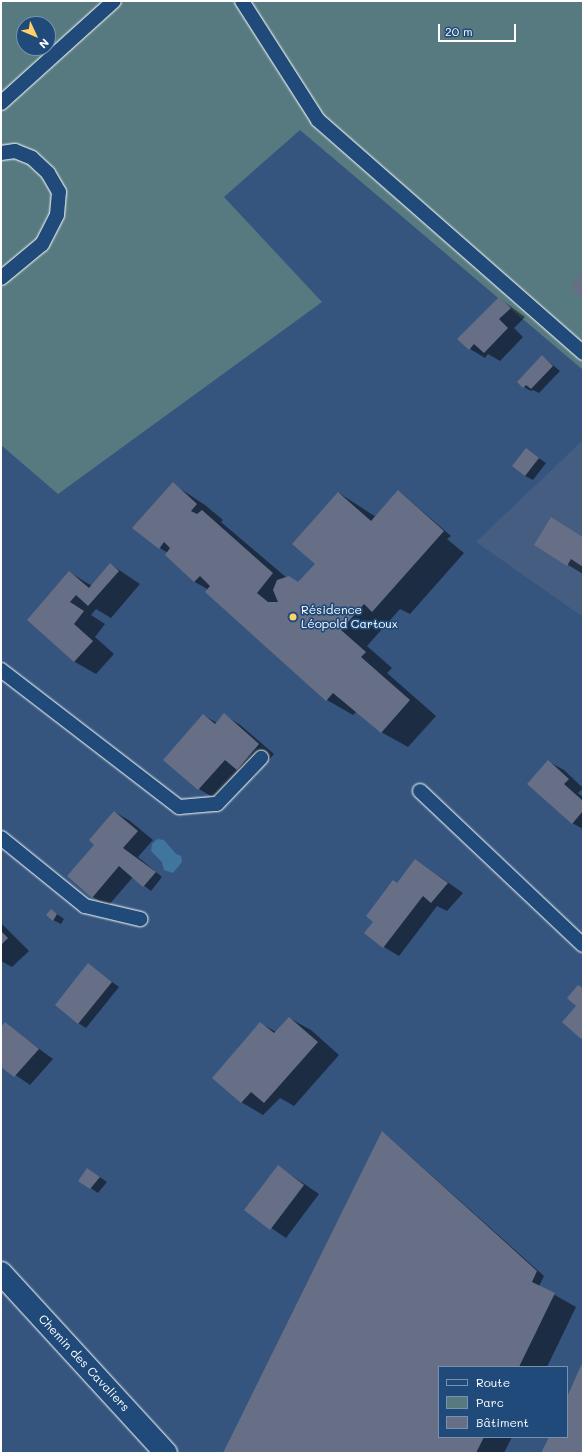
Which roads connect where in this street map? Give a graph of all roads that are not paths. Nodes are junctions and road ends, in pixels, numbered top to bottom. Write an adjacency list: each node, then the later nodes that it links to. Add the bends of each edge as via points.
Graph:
1 (114, 1): 3 (lane)
2 (242, 1): 6 (lane, via 318,120)
3 (1, 104)
4 (1, 153): 5 (lane, via 15,151 32,158 48,173 59,192 57,215 42,244)
5 (1, 278)
6 (583, 353)
7 (1, 670): 8 (lane, via 179,807 217,804)
8 (261, 758)
9 (420, 791): 12 (lane)
10 (1, 838): 11 (lane, via 85,906)
11 (140, 919)
12 (583, 945)
13 (1, 1273): 14 (street, Chemin des Cavaliers)
14 (166, 1453)

